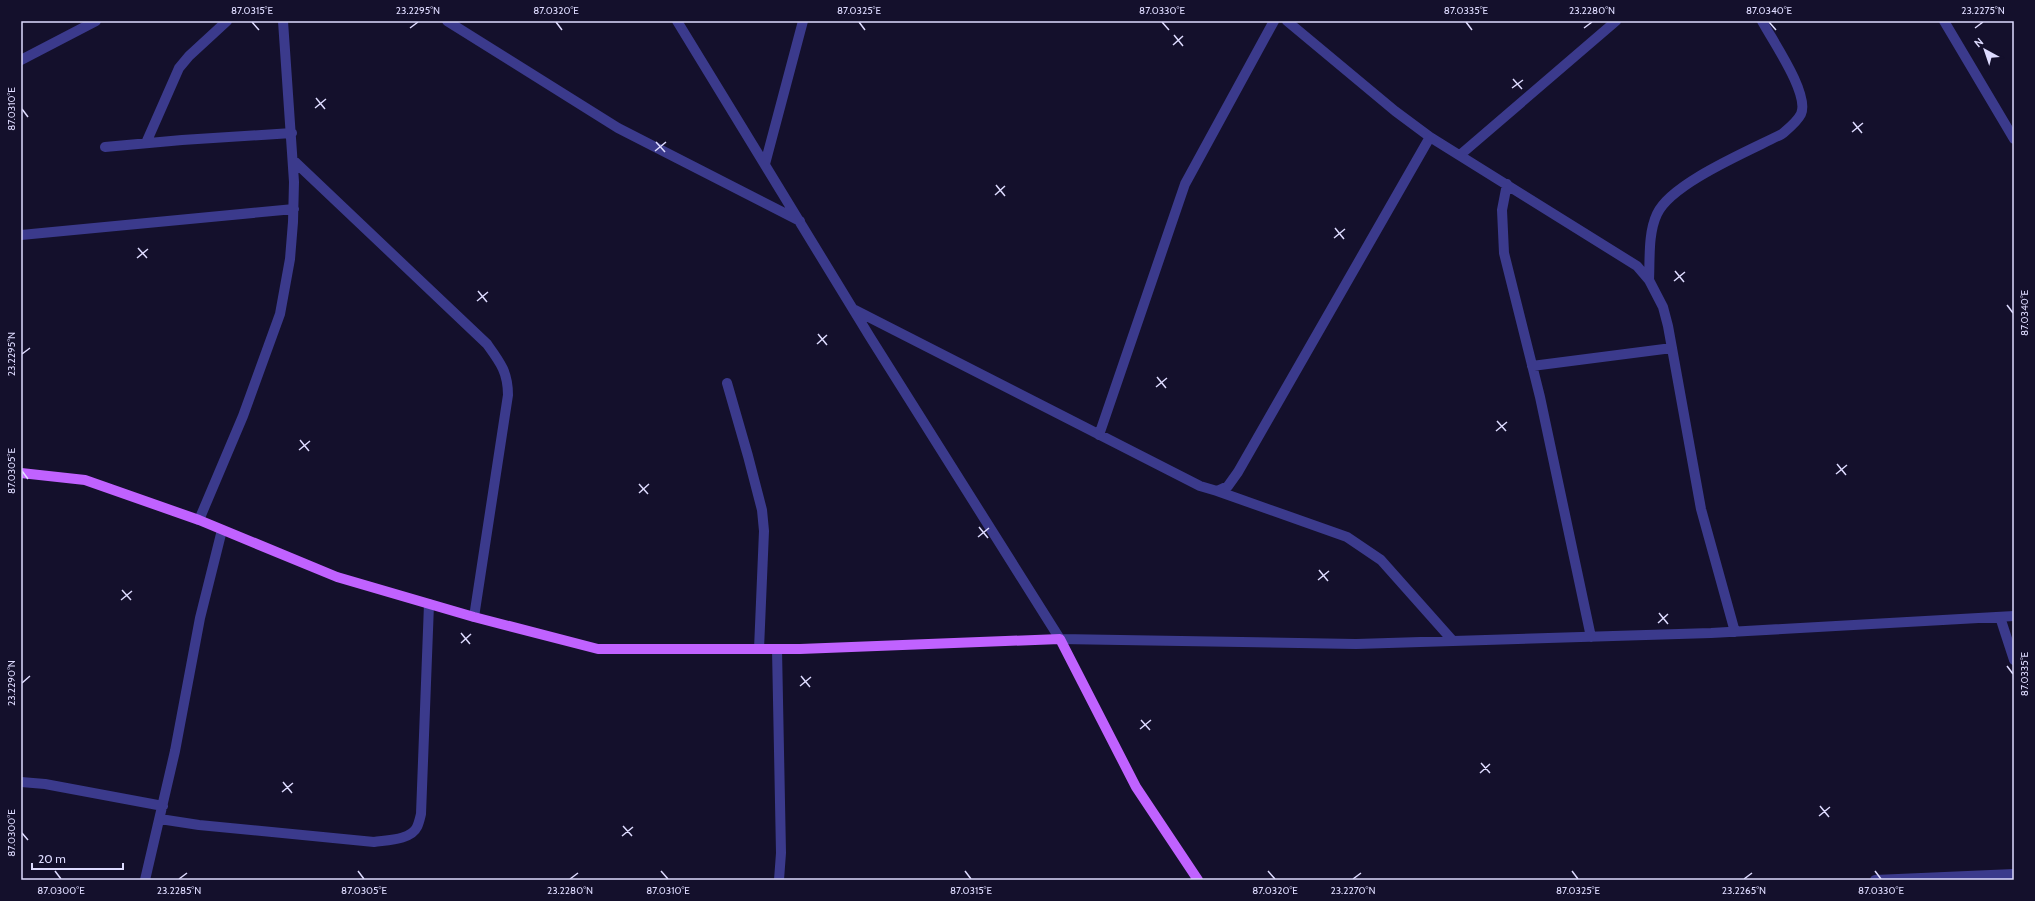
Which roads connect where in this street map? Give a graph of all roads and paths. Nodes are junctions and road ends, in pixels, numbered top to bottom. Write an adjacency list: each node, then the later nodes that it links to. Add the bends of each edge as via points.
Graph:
1 (96, 21): 12 (street)
2 (227, 21): 16 (street, via 179,68)
3 (283, 21): 13 (street)
4 (447, 21): 23 (street, via 618,128)
5 (677, 21): 20 (street)
6 (803, 21): 20 (street)
7 (1274, 21): 30 (street, via 1185,184)
8 (1287, 21): 14 (street, via 1395,111)
9 (1616, 21): 18 (street)
10 (1762, 21): 25 (street, via 1797,84 1802,100 1802,113 1782,134 1698,178 1665,202 1657,214 1652,230)
11 (1944, 21): 15 (street)
12 (21, 60)
13 (292, 133): 16 (street); 19 (street)
14 (1430, 136): 18 (street); 32 (street, via 1242,465 1228,486)
15 (2014, 139)
16 (146, 143): 17 (street)
17 (105, 147)
18 (1460, 155): 21 (street)
19 (293, 160): 22 (street); 37 (street, via 487,344 501,363 508,380 508,395)
20 (765, 164): 23 (street)
21 (1507, 184): 25 (street, via 1637,266); 28 (street, via 1502,210 1504,253)
22 (294, 209): 24 (street); 33 (street, via 290,259 280,314 243,416)
23 (800, 221): 26 (street)
24 (21, 234)
25 (1649, 280): 27 (street, via 1663,307)
26 (853, 309): 30 (street); 41 (street)
27 (1672, 348): 28 (street); 39 (street, via 1700,508)
28 (1532, 366): 40 (street)
29 (727, 383): 43 (street, via 762,510 764,531)
30 (1099, 435): 32 (street, via 1200,486)
31 (21, 473): 33 (main road, via 85,480)
32 (1217, 491): 42 (street, via 1295,517 1347,537 1362,546 1381,560)
33 (199, 520): 34 (main road)
34 (222, 530): 35 (main road, via 337,577); 47 (street, via 200,618)
35 (429, 604): 37 (main road); 48 (street, via 421,814 417,828 408,835 374,842)
36 (2014, 616): 38 (street)
37 (474, 617): 43 (main road, via 598,649)
38 (2000, 617): 39 (street); 45 (street)
39 (1735, 632): 40 (street)
40 (1592, 637): 42 (street)
41 (1060, 639): 42 (street, via 1356,644); 44 (main road); 52 (main road, via 1136,787)
42 (1452, 641)
43 (759, 649): 44 (main road)
44 (777, 649): 51 (street, via 781,853)
45 (2014, 660)
46 (21, 782): 47 (street, via 45,784)
47 (163, 806): 48 (street)
48 (160, 819): 50 (street)
49 (2014, 874): 53 (street)
50 (145, 880)
51 (779, 880)
52 (1198, 880)
53 (1875, 880)

